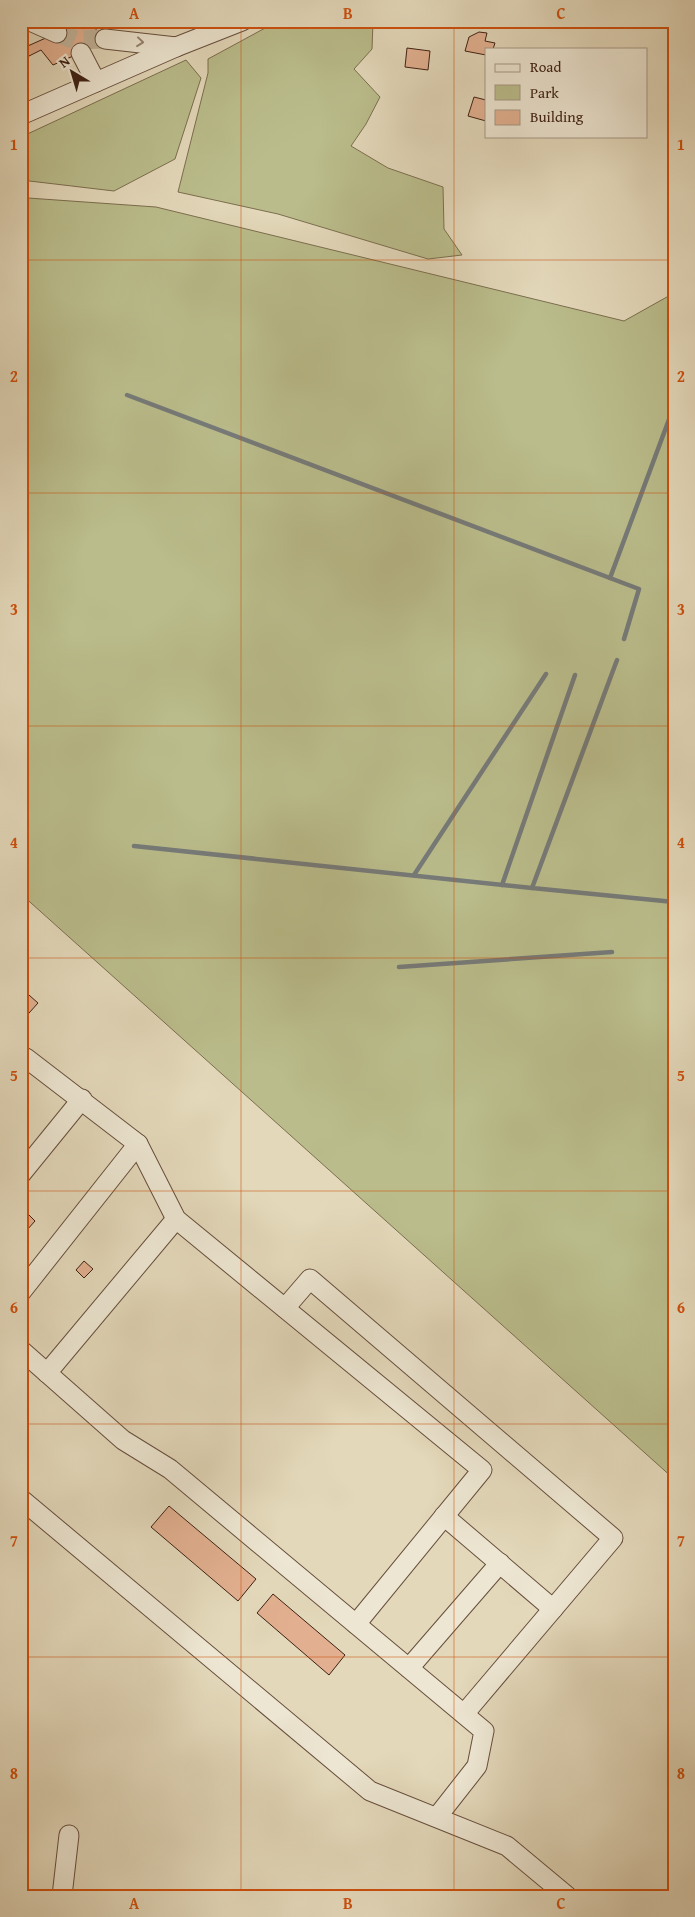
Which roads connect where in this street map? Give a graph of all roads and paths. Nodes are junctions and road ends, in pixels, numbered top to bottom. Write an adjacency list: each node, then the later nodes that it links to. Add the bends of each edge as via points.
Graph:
1 (30, 21): 3 (street)
2 (242, 21): 5 (street)
3 (57, 33)
4 (105, 39): 5 (street, one-way to 5)
5 (176, 47): 7 (street)
6 (81, 53): 7 (street)
7 (96, 82): 8 (street)
8 (21, 115)
9 (23, 1058): 10 (street)
10 (82, 1099): 11 (street); 12 (street)
11 (138, 1144): 13 (street); 14 (street)
12 (21, 1174)
13 (176, 1219): 15 (street); 17 (street)
14 (21, 1292)
15 (285, 1308): 19 (street, via 482,1470); 21 (street, via 310,1279 613,1538)
16 (21, 1350): 17 (street)
17 (47, 1373): 22 (street, via 123,1440 170,1469)
18 (21, 1500): 25 (street, via 370,1791)
19 (444, 1516): 20 (street); 22 (street)
20 (500, 1563): 21 (street); 23 (street)
21 (553, 1609): 24 (street)
22 (356, 1624): 23 (street)
23 (409, 1668): 24 (street)
24 (464, 1714): 25 (street, via 484,1731 477,1766)
25 (437, 1817): 28 (street, via 507,1846)
26 (69, 1835): 27 (street)
27 (62, 1896)
28 (567, 1896)

